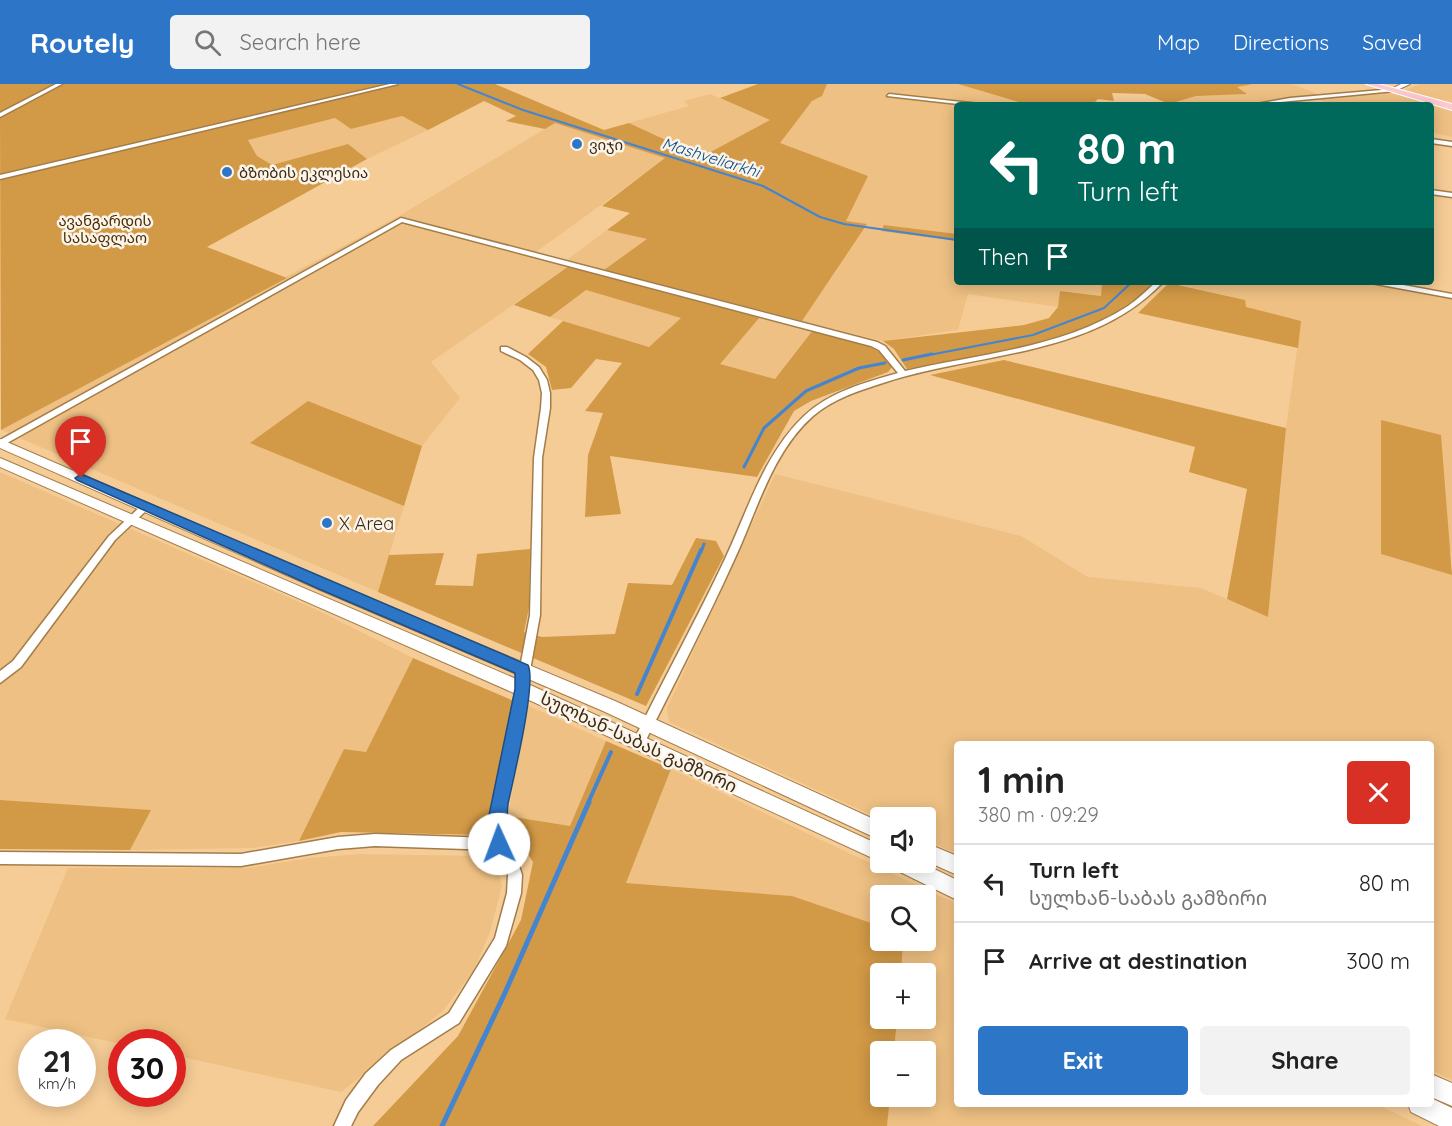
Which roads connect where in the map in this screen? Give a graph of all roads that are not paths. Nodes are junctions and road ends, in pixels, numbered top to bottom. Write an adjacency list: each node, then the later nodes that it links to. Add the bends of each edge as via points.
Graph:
1 (60, 84): 10 (street)
2 (396, 84): 13 (street)
3 (1370, 84): 5 (main road)
4 (1407, 84): 5 (main road)
5 (1393, 90): 8 (street); 9 (main road)
6 (890, 95): 7 (street)
7 (954, 102)
8 (1280, 102)
9 (1452, 106)
10 (0, 115)
11 (1434, 141): 12 (street)
12 (1452, 144)
13 (0, 177)
14 (1434, 192): 15 (street)
15 (1452, 195)
16 (1157, 285): 20 (street, via 1114,319 1038,345)
17 (1407, 285): 18 (street)
18 (1452, 296)
19 (504, 349): 25 (street, via 524,357 539,370 547,391 547,414 538,458 535,615)
20 (902, 372): 21 (street, via 874,344 400,220); 28 (street, via 835,397 806,418 787,442)
21 (1, 443): 23 (main road, სულხან-საბას გამზირი)
22 (0, 462): 24 (main road, სულხან-საბას გამზირი)
23 (146, 506): 24 (street); 25 (main road, სულხან-საბას გამზირი)
24 (132, 518): 26 (street, via 112,538 16,664); 27 (main road, სულხან-საბას გამზირი)
25 (523, 669): 27 (street); 28 (main road, სულხან-საბას გამზირი)
26 (0, 678)
27 (522, 689): 29 (main road, სულხან-საბას გამზირი); 31 (street, via 497,820)
28 (648, 724): 29 (street); 30 (main road, სულხან-საბას გამზირი)
29 (639, 742): 32 (main road, სულხან-საბას გამზირი)
30 (870, 826)
31 (499, 844): 34 (street, via 375,840 241,860); 42 (street, via 509,854 515,875 501,941 454,1018 396,1055 372,1079)
32 (870, 849)
33 (936, 857): 35 (main road)
34 (0, 858)
35 (954, 865)
36 (921, 873): 37 (main road)
37 (954, 889)
38 (1434, 1086): 39 (main road)
39 (1452, 1095)
40 (1426, 1107): 41 (main road)
41 (1452, 1119)
42 (342, 1126)

